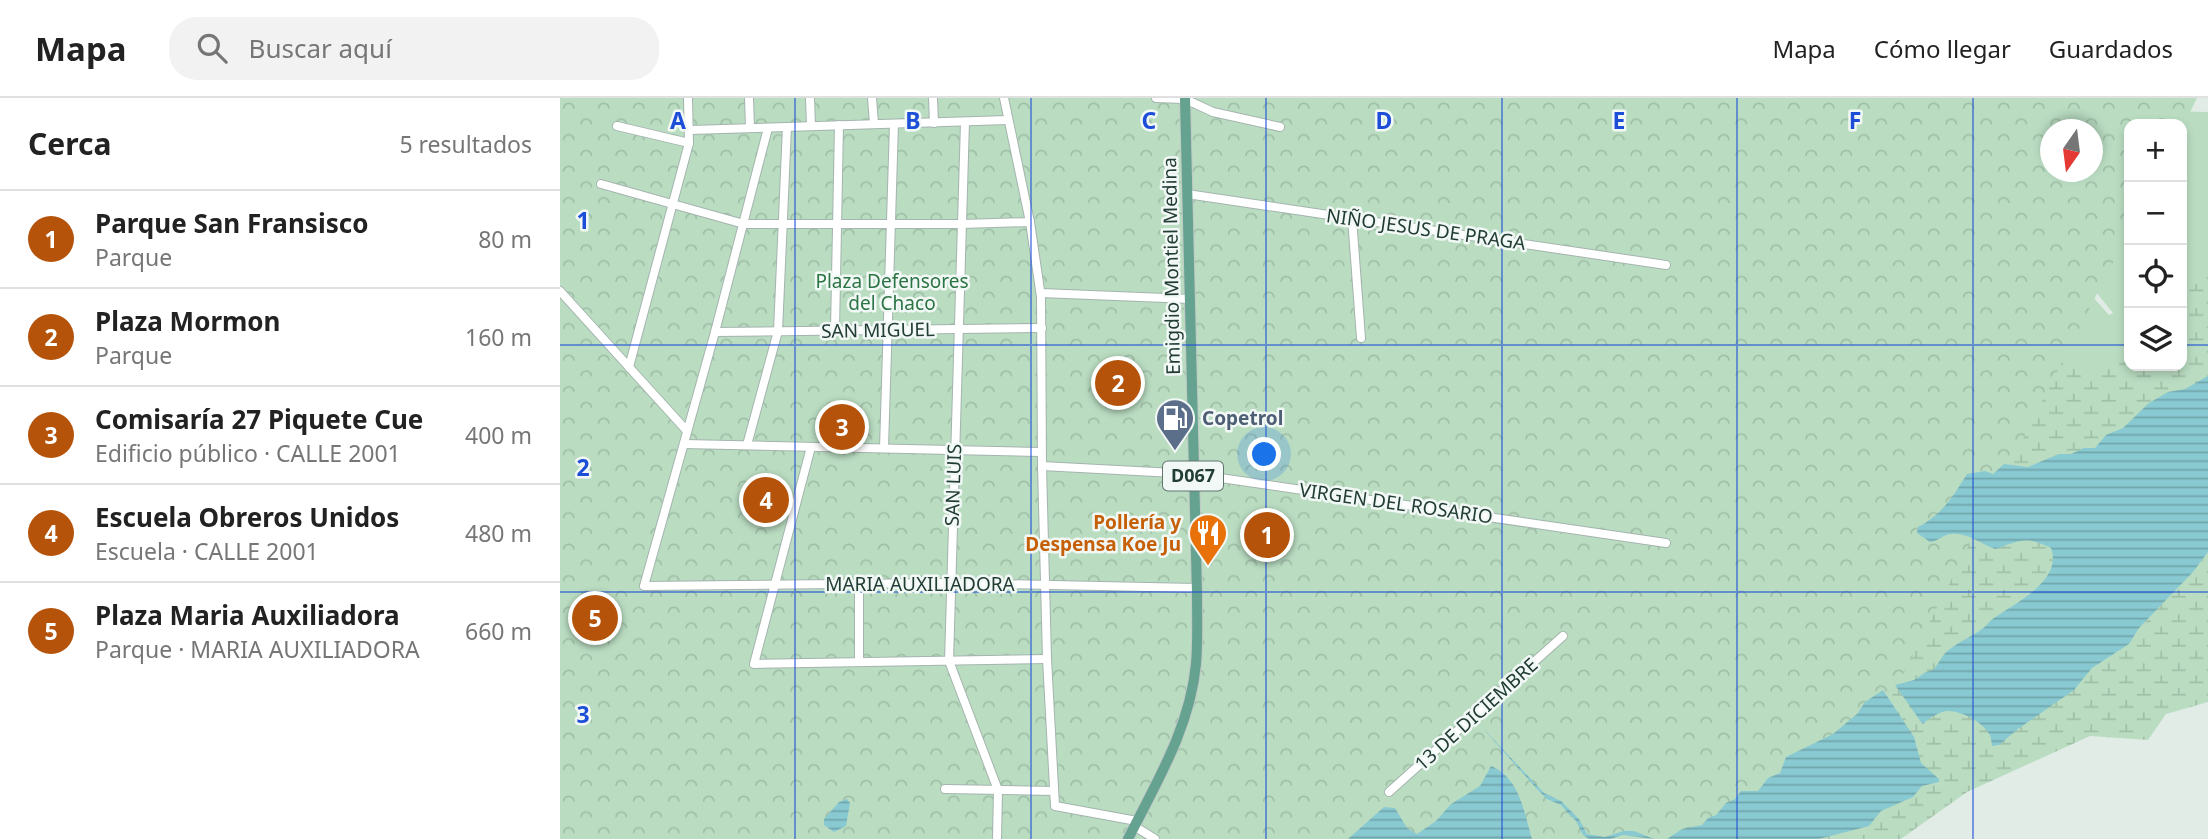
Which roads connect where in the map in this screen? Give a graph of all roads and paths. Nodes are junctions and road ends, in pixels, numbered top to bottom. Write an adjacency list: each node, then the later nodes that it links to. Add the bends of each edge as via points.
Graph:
1 (688, 98): 21 (street)
2 (749, 98): 19 (street)
3 (810, 98): 16 (street)
4 (872, 98): 12 (street)
5 (933, 98): 11 (street)
6 (1004, 98): 9 (street)
7 (1156, 98): 8 (street)
8 (1185, 99): 18 (street, via 1213,112); 24 (main road, Emigdio Montiel Medina / D067)
9 (1008, 120): 10 (street); 27 (street)
10 (965, 122): 11 (street); 32 (street, SAN LUIS)
11 (934, 123): 13 (street)
12 (874, 124): 13 (street); 14 (street)
13 (894, 124): 31 (street)
14 (839, 125): 16 (street); 30 (street)
15 (617, 126): 22 (street)
16 (811, 126): 17 (street)
17 (787, 127): 20 (street); 29 (street)
18 (1280, 127)
19 (750, 128): 20 (street); 21 (street)
20 (768, 128): 28 (street)
21 (690, 130): 22 (street)
22 (689, 143): 25 (street)
23 (601, 184): 25 (street)
24 (1187, 194): 26 (street, NIÑO JESUS DE PRAGA); 36 (main road, Emigdio Montiel Medina / D067)
25 (674, 204): 28 (street); 44 (street)
26 (1352, 218): 33 (street, NIÑO JESUS DE PRAGA); 43 (street)
27 (1030, 222): 32 (street); 35 (street)
28 (744, 224): 29 (street); 42 (street)
29 (783, 224): 30 (street); 41 (street)
30 (837, 224): 31 (street); 39 (street)
31 (891, 224): 32 (street); 40 (street)
32 (962, 224): 37 (street, SAN LUIS)
33 (1666, 265)
34 (560, 291): 44 (street)
35 (1041, 293): 36 (street); 38 (street)
36 (1190, 299): 53 (main road, Emigdio Montiel Medina / D067)
37 (958, 328): 38 (street, SAN MIGUEL); 40 (street, SAN MIGUEL); 50 (street, SAN LUIS)
38 (1042, 328): 51 (street)
39 (835, 330): 40 (street, SAN MIGUEL); 41 (street, SAN MIGUEL)
40 (887, 330): 49 (street)
41 (778, 331): 42 (street, SAN MIGUEL); 47 (street)
42 (715, 332): 45 (street)
43 (1361, 338)
44 (629, 367): 45 (street)
45 (687, 431): 46 (street)
46 (684, 444): 47 (street); 58 (street, MARIA AUXILIADORA, via 644,586)
47 (747, 445): 48 (street)
48 (811, 447): 49 (street); 58 (street)
49 (884, 448): 50 (street)
50 (954, 450): 51 (street); 55 (street, SAN LUIS)
51 (1041, 452): 52 (street)
52 (1041, 466): 53 (street, VIRGEN DEL ROSARIO); 56 (street)
53 (1194, 474): 54 (street, VIRGEN DEL ROSARIO); 59 (main road, Emigdio Montiel Medina / D067)
54 (1666, 543)
55 (949, 583): 56 (street, MARIA AUXILIADORA); 57 (street, MARIA AUXILIADORA); 62 (street, SAN LUIS)
56 (1045, 583): 59 (street, MARIA AUXILIADORA); 61 (street)
57 (859, 584): 58 (street, MARIA AUXILIADORA); 63 (street)
58 (774, 585): 63 (street, via 754,664)
59 (1196, 588): 68 (main road, Emigdio Montiel Medina / D067, via 1196,664 1188,704 1175,745)
60 (1563, 636): 67 (street, 13 DE DICIEMBRE)
61 (1047, 659): 62 (street); 66 (street)
62 (949, 661): 63 (street); 65 (street, SAN LUIS)
63 (859, 662)
64 (944, 789): 65 (street)
65 (998, 790): 66 (street); 69 (street, SAN LUIS)
66 (1051, 792): 68 (street, via 1055,806)
67 (1389, 792)
68 (1135, 824): 70 (main road, Emigdio Montiel Medina / D067); 71 (street)
69 (997, 839)
70 (1128, 839)
71 (1155, 839)

